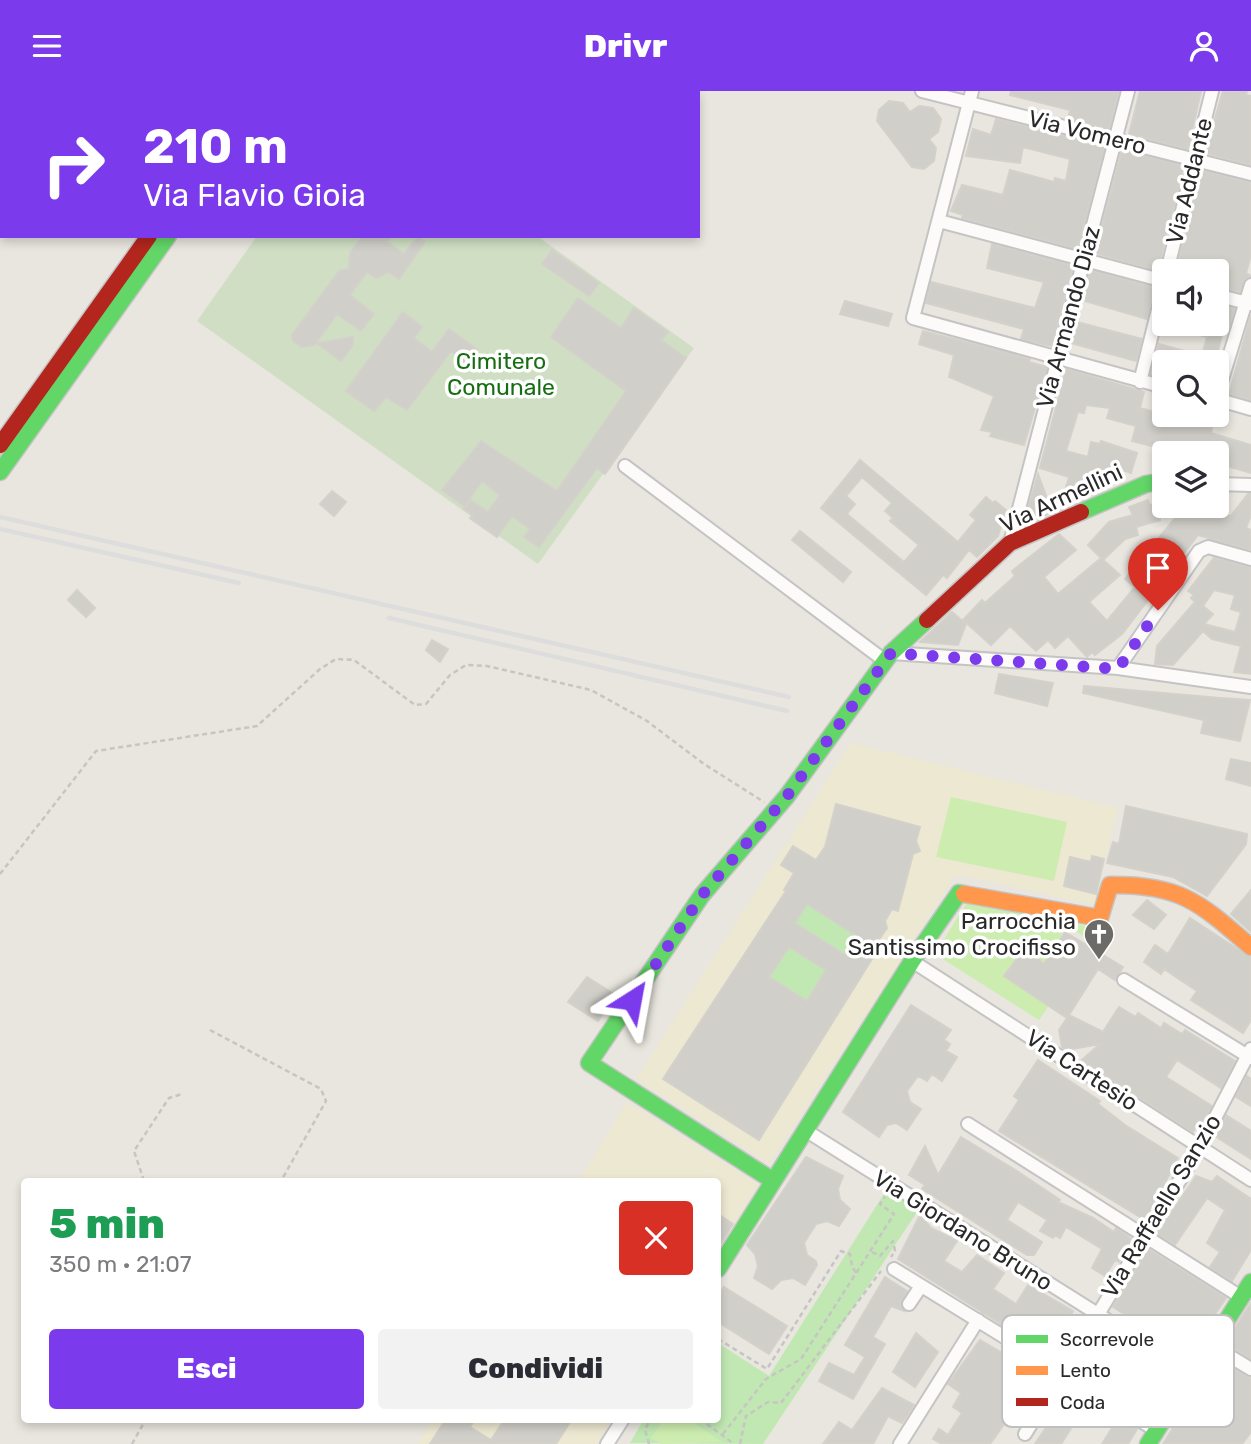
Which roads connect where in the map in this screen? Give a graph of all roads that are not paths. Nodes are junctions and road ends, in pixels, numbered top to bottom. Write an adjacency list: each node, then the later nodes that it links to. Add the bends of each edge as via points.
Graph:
1 (922, 91): 4 (street, Via Vomero)
2 (1128, 91): 5 (street, Via Armando Diaz)
3 (1212, 91): 6 (street, Via Addante)
4 (970, 97): 5 (street, Via Vomero); 8 (street)
5 (1115, 139): 6 (street, Via Vomero); 12 (street, Via Armando Diaz)
6 (1193, 159): 7 (street, Via Vomero); 11 (street, Via Addante)
7 (1251, 174)
8 (939, 221): 12 (street); 18 (street, via 914,318)
9 (148, 238): 24 (street)
10 (168, 238): 26 (street)
11 (1170, 259)
12 (1083, 260): 13 (street); 18 (street, Via Armando Diaz)
13 (1152, 280)
14 (1251, 285): 16 (street)
15 (1229, 298): 16 (street)
16 (1249, 303): 19 (street)
17 (1152, 332): 20 (street)
18 (1057, 356): 20 (street); 30 (street, Via Armando Diaz)
19 (1229, 362)
20 (1140, 381): 21 (street)
21 (1152, 384)
22 (1229, 403): 23 (street)
23 (1251, 409)
24 (0, 445)
25 (625, 465): 32 (street)
26 (0, 472)
27 (1152, 483): 30 (street, Via Armellini)
28 (1229, 484): 29 (street)
29 (1251, 485)
30 (1010, 543): 32 (street, Via Armellini)
31 (1251, 559): 33 (street, via 1208,547 1199,551)
32 (888, 657): 33 (street); 42 (street, Via Armellini, via 787,796 702,895 589,1063)
33 (1118, 669): 34 (street)
34 (1251, 687)
35 (1251, 947): 36 (street, via 1191,897 1160,886 1110,885 1100,918 959,893)
36 (912, 961): 40 (street); 41 (street, Via Cartesio)
37 (1124, 979): 38 (street)
38 (1250, 1054): 41 (street, Via Raffaello Sanzio)
39 (968, 1124): 44 (street)
40 (805, 1130): 42 (street); 51 (street, Via Giordano Bruno)
41 (1200, 1147): 43 (street, Via Cartesio); 44 (street, Via Raffaello Sanzio)
42 (772, 1180): 45 (street)
43 (1251, 1180)
44 (1145, 1236): 49 (street); 51 (street, Via Raffaello Sanzio)
45 (721, 1264)
46 (888, 1266): 48 (street)
47 (1251, 1282): 49 (street)
48 (921, 1286): 50 (street); 53 (street)
49 (1241, 1297): 52 (street)
50 (909, 1304)
51 (1096, 1315)
52 (1230, 1315)
53 (978, 1320): 54 (street); 61 (street)
54 (1002, 1335)
55 (1234, 1359): 56 (street)
56 (1251, 1369)
57 (621, 1423): 60 (street)
58 (1029, 1427): 59 (street, Via Raffaello Sanzio)
59 (1025, 1434)
60 (610, 1443)
61 (900, 1444)

